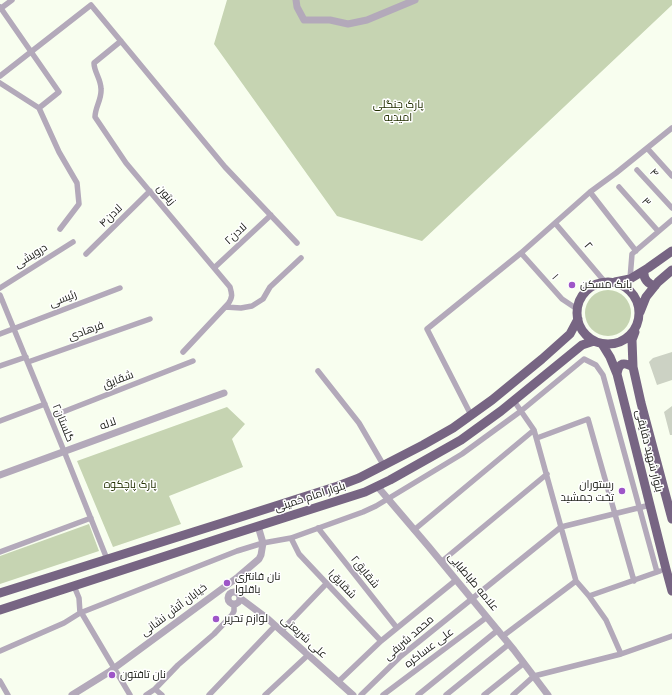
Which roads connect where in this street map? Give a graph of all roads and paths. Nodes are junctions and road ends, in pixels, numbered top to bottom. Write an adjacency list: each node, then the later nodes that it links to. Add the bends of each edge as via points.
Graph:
1 (12, 0): 4 (street)
2 (296, 0): 3 (street, via 296,7 304,20 330,20 348,24 367,20)
3 (415, 0)
4 (0, 8): 6 (street)
5 (121, 41): 6 (street, via 91,5); 15 (street, زیتون, via 94,64 101,89 95,117 126,163); 18 (street, via 225,167)
6 (31, 52): 7 (street); 9 (street, via 59,92)
7 (0, 76)
8 (0, 83): 9 (street)
9 (39, 108): 21 (street, via 59,152 77,183 79,204)
10 (672, 128): 11 (street)
11 (646, 148): 13 (street); 16 (street)
12 (636, 170): 17 (street, ۴)
13 (672, 176)
14 (619, 187): 22 (street, ۳)
15 (150, 191): 28 (street, لادن۴); 30 (street, زیتون)
16 (590, 192): 20 (street); 25 (street)
17 (672, 208)
18 (271, 215): 24 (street); 30 (street, لادن۲)
19 (672, 220): 22 (street)
20 (555, 223): 27 (street); 34 (street, ۲)
21 (60, 229)
22 (658, 231): 25 (street)
23 (73, 242): 37 (street, درویشی)
24 (297, 243)
25 (636, 251): 33 (street, via 632,254)
26 (672, 251): 32 (main road)
27 (521, 253): 42 (street, ۱, via 562,299); 63 (street, via 427,329)
28 (86, 254)
29 (301, 258): 41 (street, via 270,287 263,299 252,306)
30 (214, 268): 41 (street, زیتون, via 232,293)
31 (672, 270): 36 (main road)
32 (644, 271): 33 (main road); 36 (main road, via 646,281)
33 (630, 279): 35 (main road)
34 (605, 282): 35 (main road); 42 (main road, via 587,290)
35 (615, 282): 43 (main road, via 633,293)
36 (655, 286): 43 (main road, via 646,297)
37 (0, 288)
38 (120, 288): 46 (street, رئیسی)
39 (0, 295): 40 (street, گلستان۲)
40 (2, 301): 46 (street, گلستان۲)
41 (225, 307): 51 (street, زیتون)
42 (577, 309): 45 (main road)
43 (640, 312): 47 (main road)
44 (150, 319): 53 (street, فرهادی)
45 (578, 319): 49 (main road, via 586,335); 50 (main road, بلوار امام خمینی, via 570,334)
46 (14, 329): 48 (street, رئیسی); 53 (street, گلستان۲)
47 (636, 329): 49 (main road, via 621,342); 56 (main road, بلوار شهید دقایقی, via 632,340)
48 (0, 334)
49 (598, 342): 52 (main road, بلوار امام خمینی, via 582,345); 58 (main road, بلوار شهید دقایقی, via 610,357)
50 (556, 346): 52 (main road, via 565,350); 63 (main road, بلوار امام خمینی)
51 (183, 352)
52 (566, 358): 60 (main road, بلوار امام خمینی)
53 (27, 360): 55 (street, فرهادی); 61 (street, گلستان۲)
54 (193, 361): 64 (street, شقایق)
55 (0, 366)
56 (633, 367): 58 (main road, via 622,364); 79 (main road, بلوار شهید دقایقی)
57 (318, 372): 69 (street, via 359,423)
58 (617, 374): 74 (main road, بلوار شهید دقایقی)
59 (224, 393): 68 (street, لاله)
60 (514, 400): 62 (street); 72 (main road, بلوار امام خمینی, via 461,440)
61 (45, 404): 64 (street, گلستان۲); 65 (street)
62 (521, 411): 66 (street); 73 (street, via 462,454); 75 (street, via 584,360 596,365 603,375)
63 (471, 415): 69 (main road, بلوار امام خمینی, via 453,428)
64 (50, 417): 68 (street, گلستان۲)
65 (0, 421)
66 (534, 430): 67 (street); 83 (street)
67 (537, 438): 70 (street); 77 (street, via 588,419)
68 (64, 451): 71 (street, لاله); 78 (street, گلستان۲)
69 (384, 466): 76 (main road, بلوار امام خمینی, via 338,486)
70 (547, 474): 81 (street); 88 (street)
71 (0, 475)
72 (377, 486): 73 (street, علامه طباطبایی); 80 (main road, بلوار امام خمینی, via 348,498)
73 (387, 499): 82 (street, via 369,510); 83 (street, علامه طباطبایی)
74 (650, 505): 75 (street); 89 (main road, بلوار شهید دقایقی)
75 (639, 508): 77 (street); 89 (street)
76 (254, 513): 80 (main road); 87 (main road, بلوار امام خمینی)
77 (615, 514): 81 (street); 92 (street)
78 (90, 518): 86 (street); 87 (street, گلستان۲)
79 (672, 519)
80 (258, 526): 85 (street); 95 (main road, بلوار امام خمینی)
81 (561, 527): 93 (street); 102 (street, محمد شریفی)
82 (318, 528): 84 (street); 108 (street, شقایق۲)
83 (414, 530): 88 (street, علامه طباطبایی)
84 (291, 538): 85 (street); 94 (street, شقایق۱, via 299,554)
85 (263, 544): 90 (street, خیابان آتش نشانی, via 259,559); 106 (street, via 237,551)
86 (0, 552)
87 (107, 559): 96 (main road, بلوار امام خمینی)
88 (441, 562): 91 (street, علامه طباطبایی)
89 (661, 571): 92 (street); 97 (main road, بلوار شهید دقایقی)
90 (238, 577): 99 (street, خیابان آتش نشانی); 100 (street)
91 (456, 580): 102 (street, علامه طباطبایی); 108 (street)
92 (634, 580): 101 (street)
93 (576, 582): 101 (street); 110 (street)
94 (327, 583): 109 (street); 112 (street, شقایق۱)
95 (74, 586): 103 (main road, بلوار امام خمینی); 106 (street, via 79,598)
96 (19, 587): 98 (main road, بلوار امام خمینی); 103 (main road, via 19,595)
97 (672, 591)
98 (0, 593)
99 (213, 595): 100 (street); 118 (street, خیابان آتش نشانی)
100 (234, 596): 104 (street, via 228,598 229,602); 109 (street, علی شریعتی)
101 (589, 596): 115 (street, via 606,620)
102 (471, 598): 107 (street, علامه طباطبایی); 131 (street, محمد شریفی, via 401,656)
103 (24, 602): 105 (main road, بلوار امام خمینی)
104 (234, 604): 122 (street, via 232,615)
105 (0, 610)
106 (80, 612): 114 (street, via 64,623); 118 (street)
107 (487, 617): 110 (street, علامه طباطبایی); 132 (street, علی عساکره)
108 (397, 628): 112 (street)
109 (278, 629): 116 (street, علی شریعتی); 128 (street)
110 (500, 633): 113 (street, علامه طباطبایی); 133 (street)
111 (672, 636): 115 (street)
112 (381, 642): 121 (street)
113 (510, 644): 117 (street, علامه طباطبایی); 134 (street)
114 (0, 651)
115 (621, 654): 119 (street)
116 (308, 655): 121 (street, علی شریعتی); 129 (street)
117 (524, 663): 119 (street, علامه طباطبایی); 135 (street)
118 (114, 668): 124 (street, خیابان آتش نشانی); 125 (street)
119 (534, 676): 136 (street); 137 (street, علامه طباطبایی)
120 (0, 681): 123 (street)
121 (338, 682): 130 (street, علی شریعتی)
122 (155, 689): 126 (street); 127 (street)
123 (8, 695)
124 (72, 695)
125 (130, 695)
126 (146, 695)
127 (162, 695)
128 (209, 695)
129 (265, 695)
130 (353, 695)
131 (361, 695)
132 (383, 695)
133 (418, 695)
134 (446, 695)
135 (484, 695)
136 (513, 695)
137 (548, 695)

